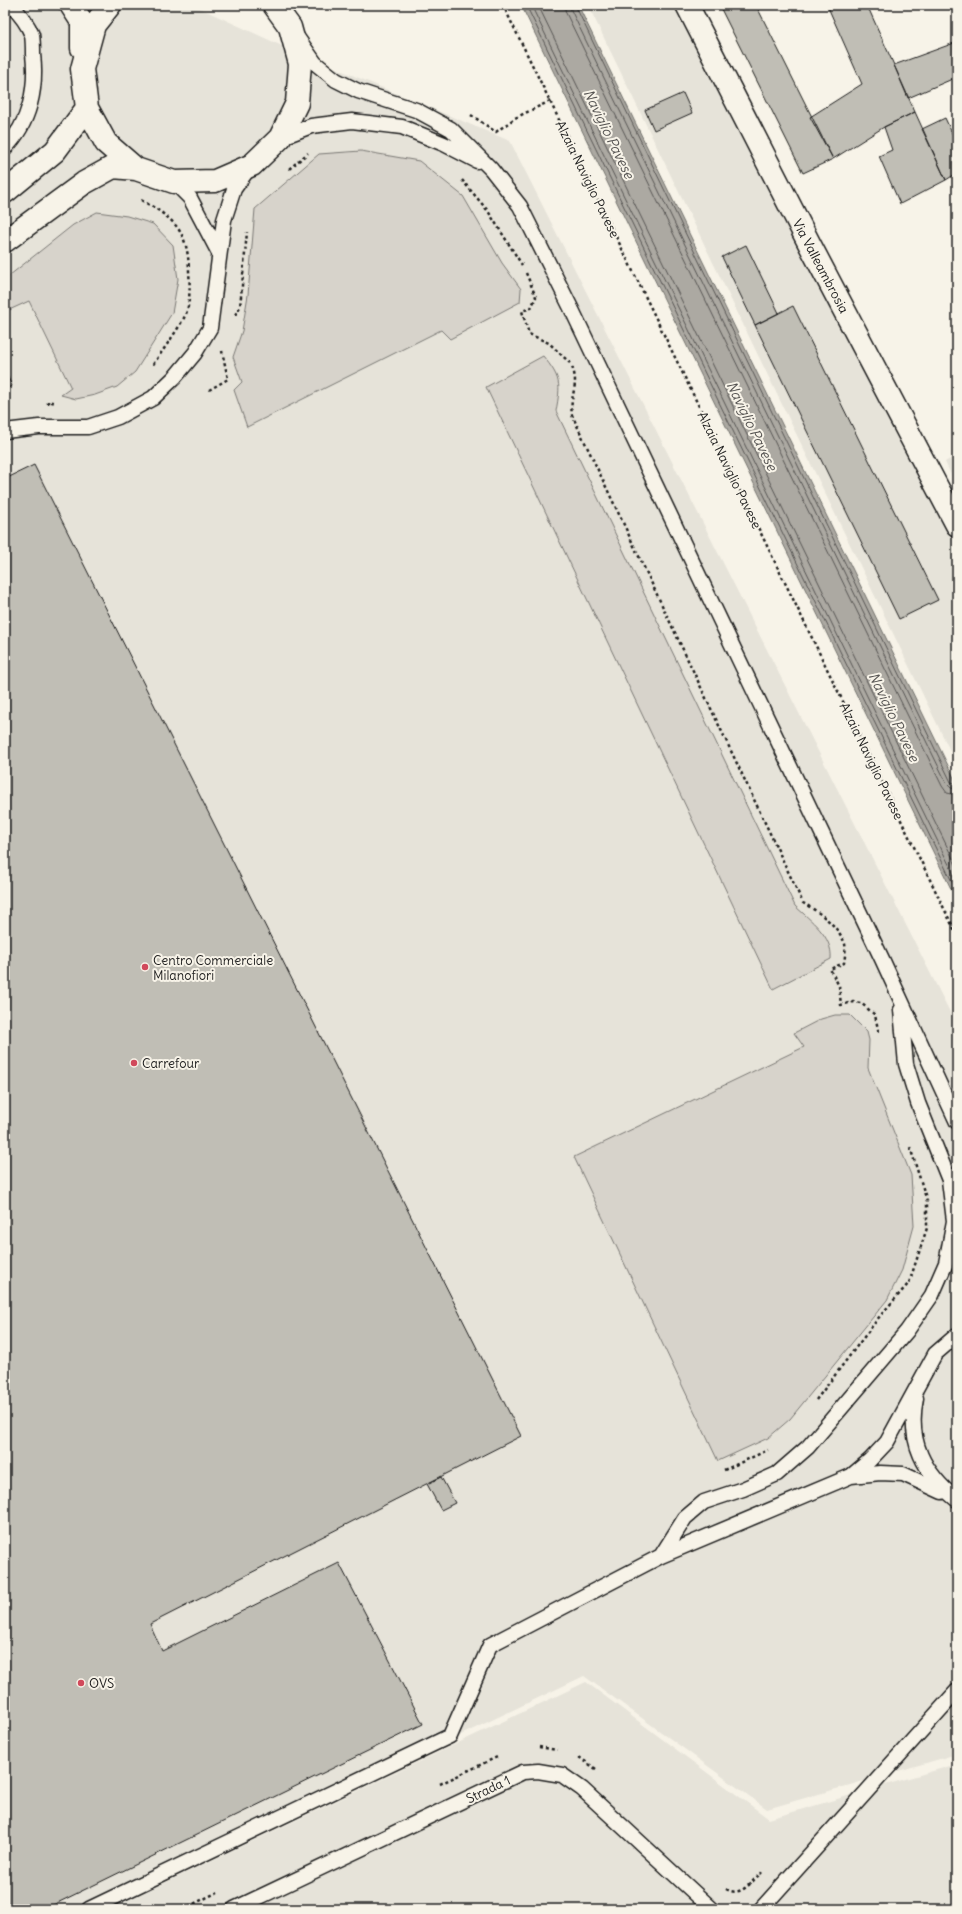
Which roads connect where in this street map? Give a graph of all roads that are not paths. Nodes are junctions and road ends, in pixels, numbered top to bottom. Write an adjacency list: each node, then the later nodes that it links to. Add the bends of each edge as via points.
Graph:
1 (11, 5): 11 (lane, via 32,35 35,71 32,104 16,137)
2 (71, 5): 8 (street, via 82,22)
3 (110, 5): 8 (street, via 94,25)
4 (274, 5): 7 (street)
5 (284, 5): 7 (street)
6 (687, 5): 20 (street, Via Valleambrosia)
7 (290, 27): 10 (street, via 300,64 296,103); 14 (lane, via 315,63 336,80 358,91 416,110 451,128)
8 (82, 69): 9 (street)
9 (87, 108): 13 (street, via 106,143); 16 (street, via 55,151)
10 (280, 138): 12 (street); 14 (lane, via 311,126 352,121 402,128 444,144)
11 (5, 148)
12 (252, 165): 15 (street, via 215,181); 18 (lane, via 234,189 224,220)
13 (136, 169): 15 (street); 17 (street, via 113,167 84,183)
14 (491, 169): 21 (lane, via 520,206 573,312)
15 (174, 182): 18 (lane, via 193,203)
16 (5, 192)
17 (5, 240)
18 (219, 253): 19 (lane, via 210,328 195,353 153,398 118,417 88,427)
19 (5, 431)
20 (957, 525)
21 (901, 1001): 22 (lane); 27 (lane, via 906,1064 918,1103 949,1180 954,1221 946,1263 932,1296 907,1331 808,1447 777,1474 704,1502 685,1518)
22 (957, 1122)
23 (957, 1335): 24 (lane, via 935,1354)
24 (919, 1382): 25 (lane, via 887,1442); 26 (lane, via 912,1414 917,1447 932,1476)
25 (851, 1476): 26 (lane, via 903,1474); 27 (lane)
26 (956, 1500)
27 (661, 1556): 29 (lane, via 490,1645 450,1736)
28 (957, 1691): 32 (lane)
29 (89, 1909)
30 (234, 1909): 31 (lane, Strada 1, via 523,1772 538,1771 562,1775 582,1789)
31 (712, 1909)
32 (762, 1909)

